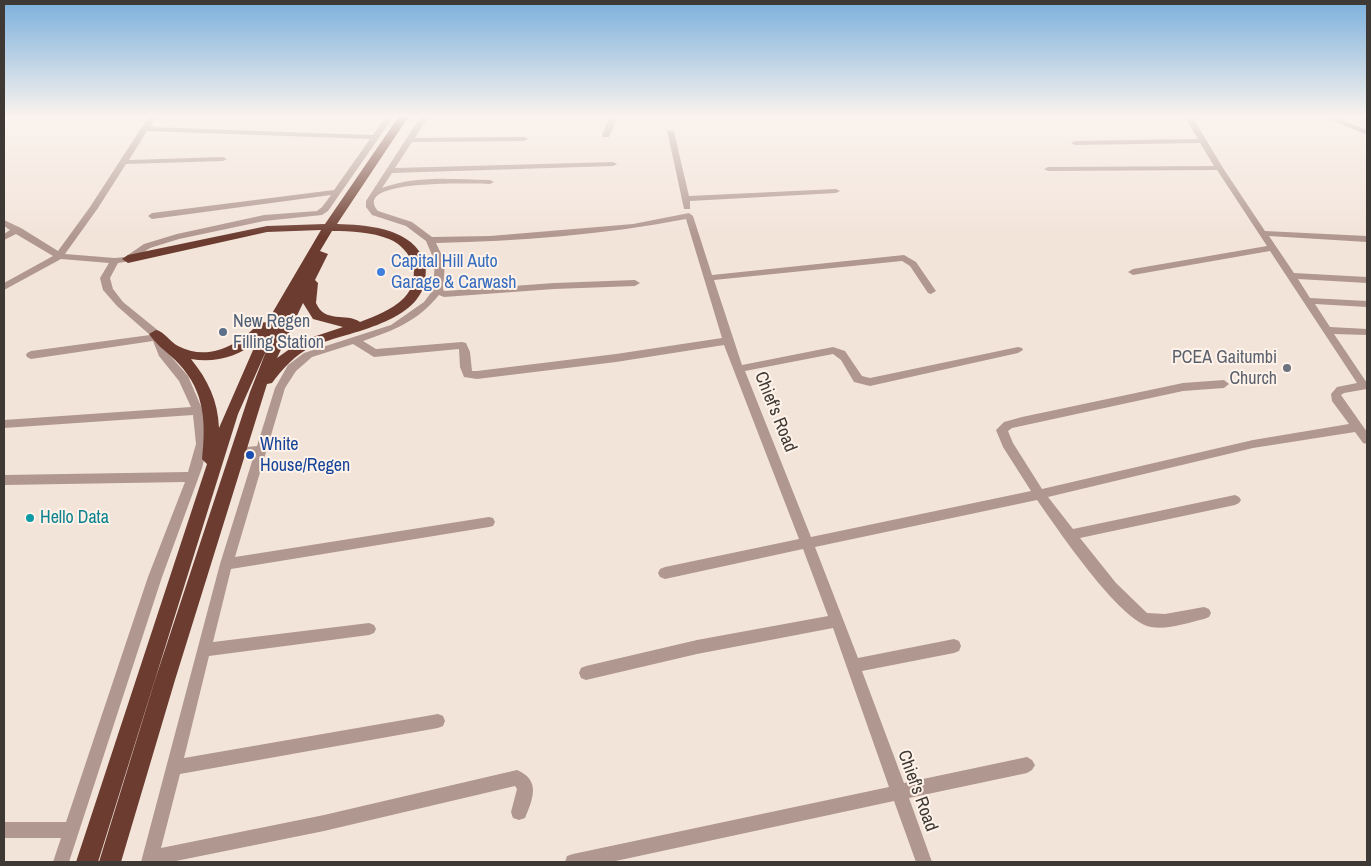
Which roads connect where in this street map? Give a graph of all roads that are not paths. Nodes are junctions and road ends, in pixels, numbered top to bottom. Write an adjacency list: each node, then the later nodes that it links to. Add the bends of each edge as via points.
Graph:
1 (128, 156): 9 (street)
2 (361, 156): 16 (street)
3 (378, 156): 20 (highway)
4 (384, 156): 20 (highway)
5 (399, 156): 13 (street)
6 (676, 156): 18 (street, Chief's Road)
7 (1212, 156): 11 (street)
8 (223, 159): 9 (street)
9 (124, 162): 29 (street)
10 (613, 164): 13 (street)
11 (1219, 168): 12 (street); 24 (street)
12 (1048, 169)
13 (389, 171): 17 (street)
14 (490, 182): 17 (street, via 409,183)
15 (836, 191): 18 (street)
16 (336, 192): 19 (street); 30 (street, via 325,209 318,213 264,218 177,237 147,246)
17 (375, 194): 26 (street, via 370,207 376,213 409,224)
18 (686, 199): 21 (street, Chief's Road)
19 (152, 216)
20 (340, 216): 33 (highway); 35 (highway)
21 (689, 216): 26 (street, via 633,227 490,239); 38 (street, Chief's Road)
22 (4, 223): 23 (street)
23 (18, 230): 25 (street); 29 (street)
24 (1263, 233): 27 (street); 28 (street)
25 (4, 237)
26 (430, 240): 32 (street)
27 (1367, 240)
28 (1273, 248): 36 (street); 37 (street)
29 (59, 256): 31 (street); 40 (street)
30 (128, 259): 31 (street); 34 (highway, via 267,229 313,226 392,235 411,247)
31 (115, 261): 51 (street, via 105,278 108,290)
32 (440, 262): 34 (street); 43 (street)
33 (316, 264): 48 (highway, via 308,301 318,317 343,323); 60 (highway)
34 (420, 266): 48 (highway, via 418,290 407,303)
35 (300, 272): 54 (highway, via 265,324 246,344 217,356 189,355); 74 (highway, via 253,360 231,414)
36 (1133, 272)
37 (1292, 276): 39 (street); 46 (street)
38 (707, 278): 44 (street, via 904,258 914,264); 53 (street, Chief's Road)
39 (1367, 280)
40 (15, 281): 42 (street); 45 (street)
41 (635, 283): 43 (street, via 444,294)
42 (4, 287)
43 (438, 291): 52 (street, via 427,304 394,327)
44 (931, 291)
45 (4, 295)
46 (1308, 301): 47 (street); 49 (street)
47 (1367, 304)
48 (380, 319): 60 (highway, via 304,345 278,364)
49 (1328, 330): 50 (street); 59 (street)
50 (1367, 332)
51 (156, 336): 54 (highway); 56 (street); 61 (street, via 163,354 184,379)
52 (354, 340): 53 (street, via 374,353 462,345 466,351 465,369 468,374 477,375); 65 (street, via 315,351 292,368 274,405)
53 (728, 341): 57 (street, Chief's Road)
54 (175, 350): 74 (highway, via 206,390 212,412 209,462)
55 (1018, 350): 57 (street, via 870,382 858,378 840,351 833,350)
56 (31, 355)
57 (739, 368): 76 (street, Chief's Road)
58 (1224, 384): 69 (street, via 1183,387 1004,427 1002,434 1006,442)
59 (1366, 386): 63 (street, via 1341,390 1336,394)
60 (256, 392): 66 (highway)
61 (198, 411): 62 (street); 67 (street, via 202,444)
62 (4, 424)
63 (1357, 427): 64 (street); 69 (street, via 1253,444)
64 (1367, 440)
65 (261, 450): 66 (street); 71 (street)
66 (240, 451): 72 (highway)
67 (192, 476): 68 (street); 85 (street)
68 (4, 480)
69 (1040, 494): 75 (street); 76 (street)
70 (1235, 500): 75 (street)
71 (242, 512): 72 (street); 77 (street)
72 (219, 513): 98 (highway)
73 (489, 522): 77 (street)
74 (194, 533): 84 (highway)
75 (1070, 535): 79 (street, via 1142,617 1160,620)
76 (807, 544): 78 (street); 80 (street, Chief's Road)
77 (226, 564): 83 (street)
78 (665, 573)
79 (1204, 613)
80 (837, 621): 86 (street, Chief's Road); 87 (street, via 697,647)
81 (369, 629): 83 (street)
82 (954, 646): 86 (street)
83 (203, 650): 90 (street)
84 (152, 655): 85 (street); 97 (highway)
85 (130, 656): 94 (street)
86 (854, 666): 91 (street, Chief's Road)
87 (586, 673)
88 (438, 721): 90 (street)
89 (1027, 765): 91 (street)
90 (174, 767): 95 (street)
91 (899, 794): 99 (street); 100 (street, Chief's Road)
92 (519, 812): 95 (street, via 526,786 517,778)
93 (4, 830): 94 (street)
94 (72, 830): 96 (street)
95 (150, 860)
96 (61, 862)
97 (87, 862)
98 (110, 862)
99 (573, 862)
100 (924, 862)

